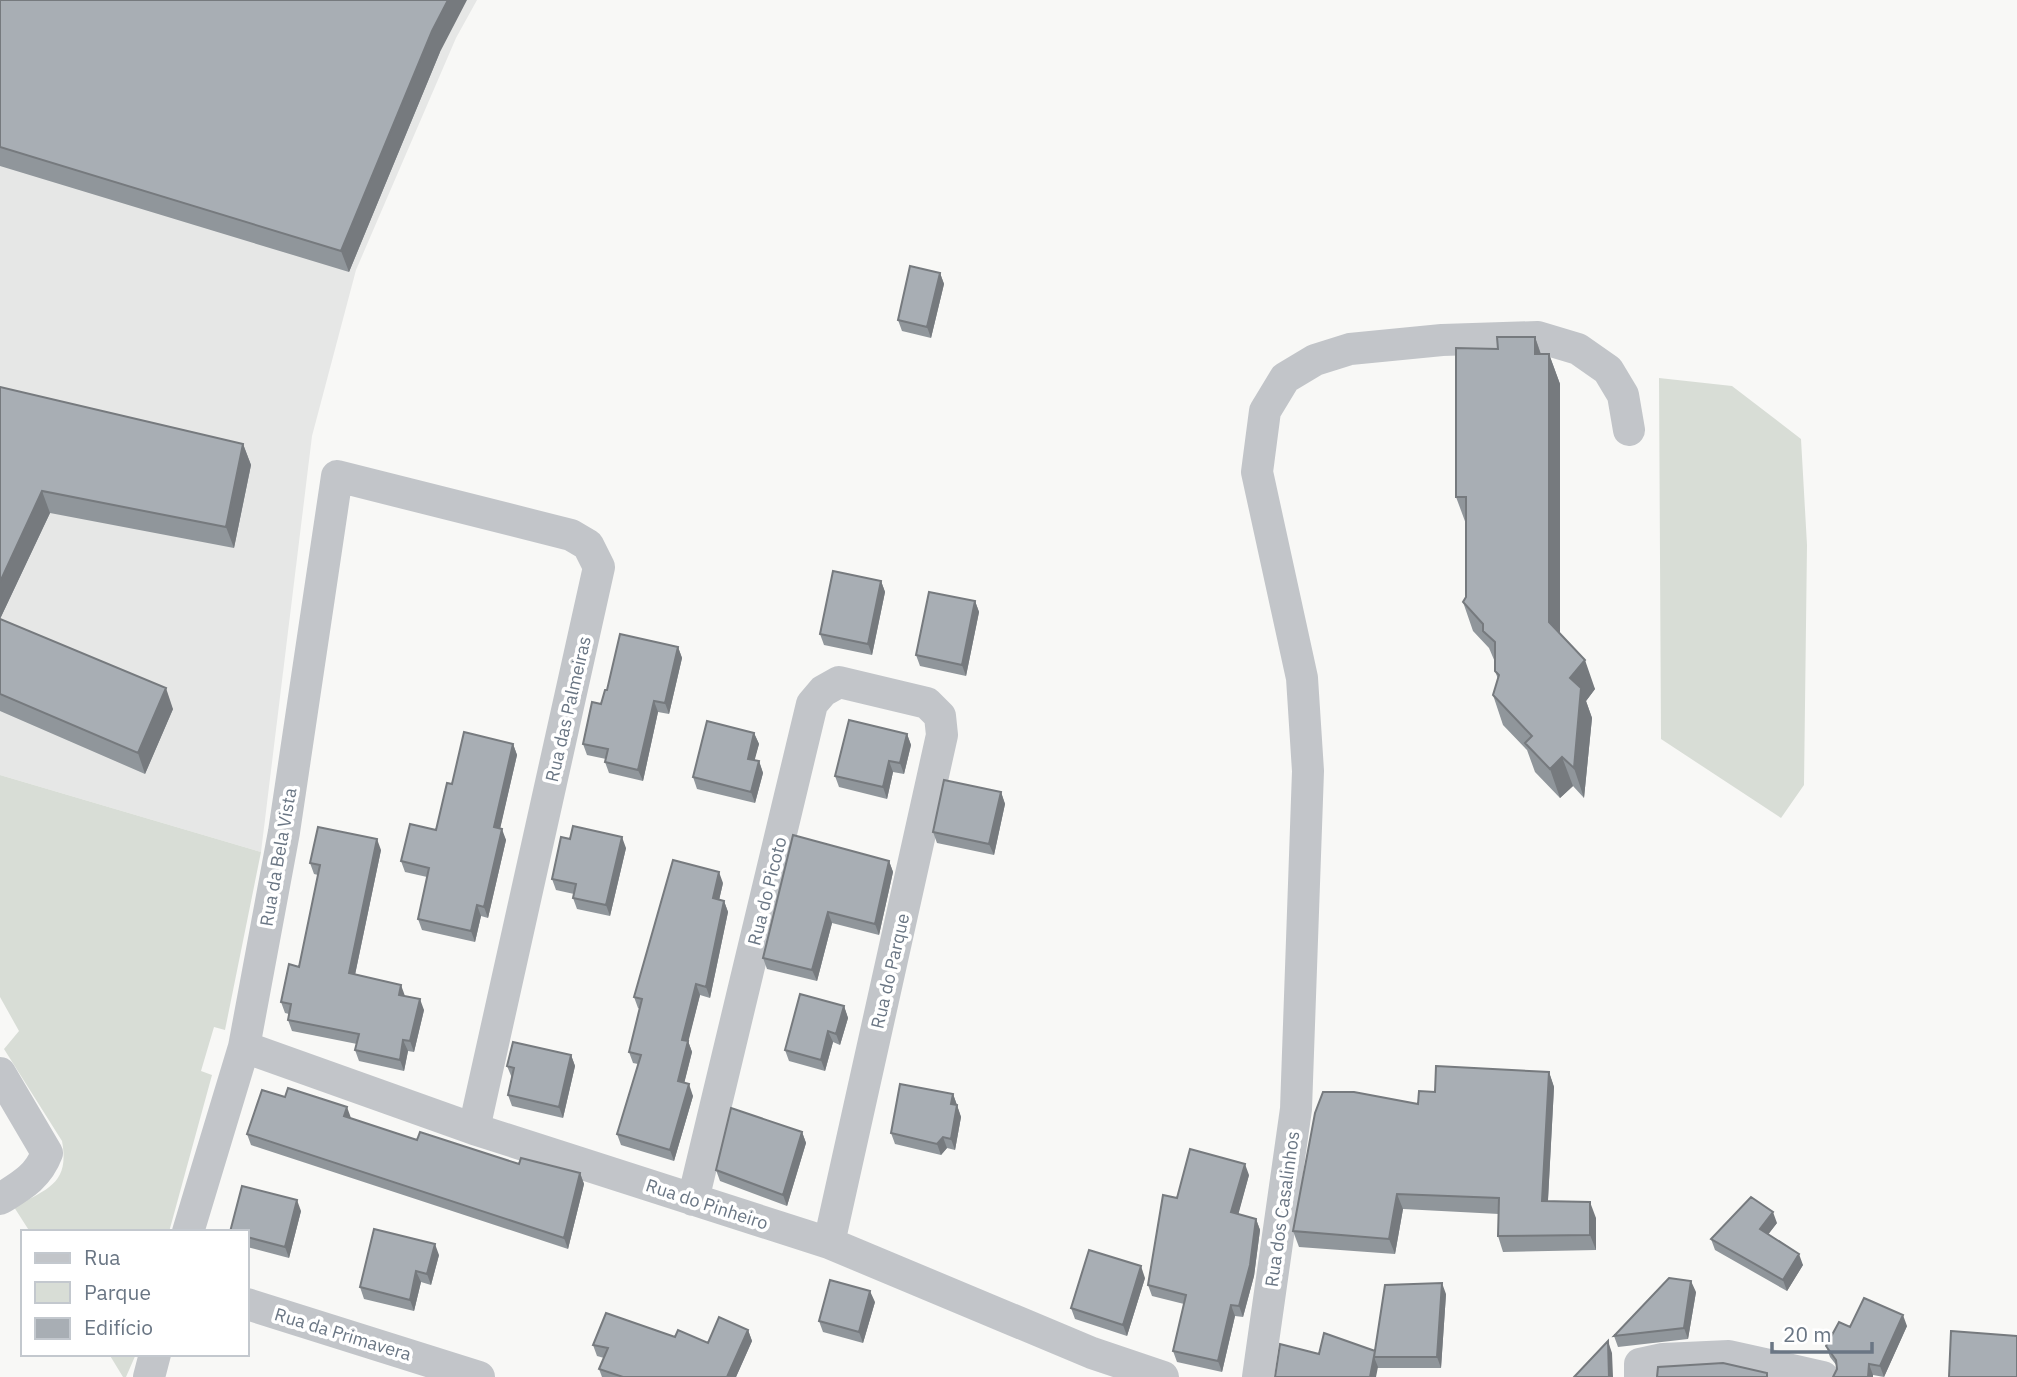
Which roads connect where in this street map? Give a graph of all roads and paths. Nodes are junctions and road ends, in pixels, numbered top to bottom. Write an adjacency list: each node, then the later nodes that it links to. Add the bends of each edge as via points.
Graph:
1 (1629, 430): 17 (street, Rua dos Casalinhos, via 1623,395 1608,370 1578,349 1538,337 1350,349 1315,360 1285,378 1265,411 1257,472 1302,678 1308,771 1296,1109)
2 (337, 476): 4 (street, Rua da Bela Vista, via 284,832); 6 (street, Rua das Palmeiras, via 571,535 588,545 599,567)
3 (927, 703): 8 (street, Rua do Picoto, via 839,682 822,691 812,704); 10 (street, Rua do Parque, via 940,716 942,735)
4 (244, 1047): 6 (street, Rua do Pinheiro); 9 (street, Rua da Bela Vista)
5 (0, 1073): 7 (street, via 47,1153 31,1180)
6 (474, 1129): 8 (street, Rua do Pinheiro)
7 (0, 1199)
8 (693, 1200): 10 (street, Rua do Pinheiro)
9 (189, 1230)
10 (829, 1243): 16 (street, Rua do Pinheiro, via 1092,1353)
11 (248, 1304): 15 (street, Rua da Primavera)
12 (154, 1356): 14 (street)
13 (1640, 1371): 18 (street, via 1663,1359 1729,1356)
14 (149, 1377)
15 (479, 1377)
16 (1163, 1377)
17 (1258, 1377)
18 (1822, 1377)

